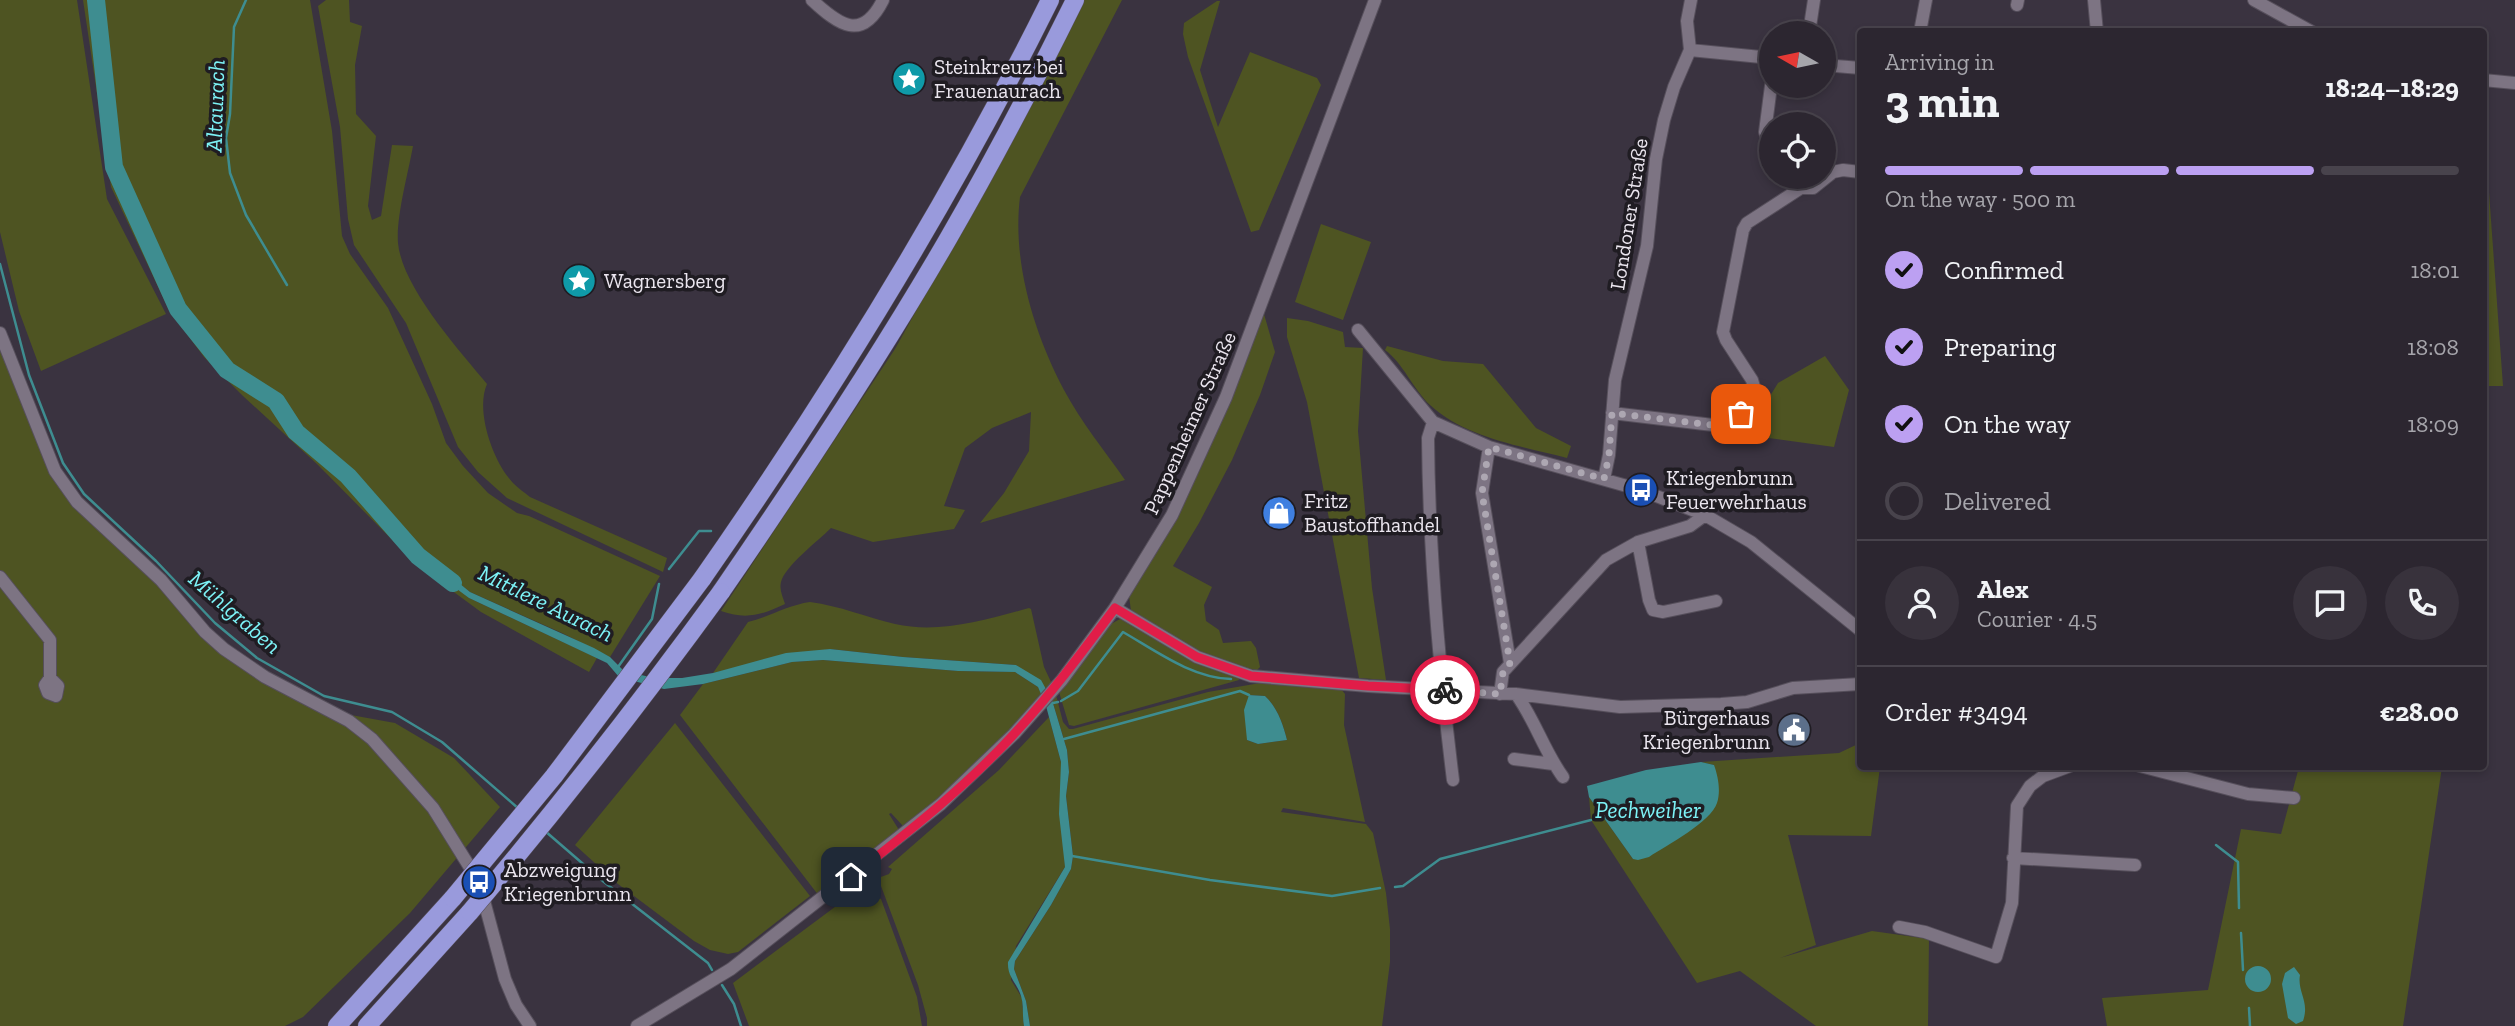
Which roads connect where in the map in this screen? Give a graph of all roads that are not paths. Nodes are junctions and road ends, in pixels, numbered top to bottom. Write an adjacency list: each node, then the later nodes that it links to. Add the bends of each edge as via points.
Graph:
1 (811, 0): 2 (street, via 839,22 854,27 871,20)
2 (883, 0)
3 (1050, 0): 52 (highway, bridge, via 890,292 702,579 570,755 453,898)
4 (1075, 0): 53 (highway, bridge, via 948,239 834,425 721,592 576,784)
5 (1376, 0): 34 (street, Pappenheimer Straße, via 1226,397 1172,516)
6 (1691, 0): 15 (street, Londoner Straße, via 1687,21)
7 (1814, 0): 11 (street)
8 (1926, 0): 12 (street)
9 (2094, 0): 13 (street)
10 (2254, 0): 14 (street)
11 (1811, 21)
12 (1921, 28)
13 (2096, 28)
14 (2305, 28)
15 (1690, 50): 16 (street); 26 (street, Londoner Straße, via 1664,120 1647,246 1622,344)
16 (1759, 57)
17 (1836, 66): 18 (street)
18 (1857, 68)
19 (2487, 80): 20 (street)
20 (2515, 83)
21 (1836, 172): 22 (street)
22 (1857, 172)
23 (1799, 189): 26 (street, via 1743,230 1723,331 1752,380 1754,392 1745,411 1719,425)
24 (1358, 330): 27 (street)
25 (0, 333): 54 (street, via 55,471 77,502 161,580 223,649 349,721 433,808 479,882 505,979)
26 (1612, 413): 29 (street, Londoner Straße)
27 (1433, 422): 28 (street); 39 (street, via 1428,472)
28 (1489, 447): 29 (street); 36 (street, via 1482,493)
29 (1604, 479): 30 (street)
30 (1705, 515): 31 (street, via 1684,529); 35 (street, via 1751,542)
31 (1638, 542): 33 (street, via 1653,610); 36 (street, via 1596,568)
32 (0, 577): 37 (street, via 50,640)
33 (1716, 601)
34 (1115, 608): 39 (street, via 1197,657 1251,676); 55 (street, Pappenheimer Straße, via 1062,680 942,804 731,969)
35 (1857, 628)
36 (1510, 663): 40 (street, via 1503,672)
37 (50, 678)
38 (1857, 684): 41 (street, via 1793,688 1747,702 1701,706 1620,707)
39 (1442, 690): 40 (street); 47 (street)
40 (1500, 694): 41 (street)
41 (1516, 694): 43 (street)
42 (1514, 759): 43 (street)
43 (1553, 764): 46 (street)
44 (2059, 770): 49 (street, via 2030,786 2017,806)
45 (2155, 770): 48 (street, via 2248,794)
46 (1563, 777)
47 (1453, 780)
48 (2294, 798)
49 (2013, 859): 50 (street); 51 (street, via 2012,903 1996,957)
50 (2135, 865)
51 (1899, 927)
52 (337, 1026)
53 (367, 1026)
54 (530, 1026)
55 (637, 1026)

